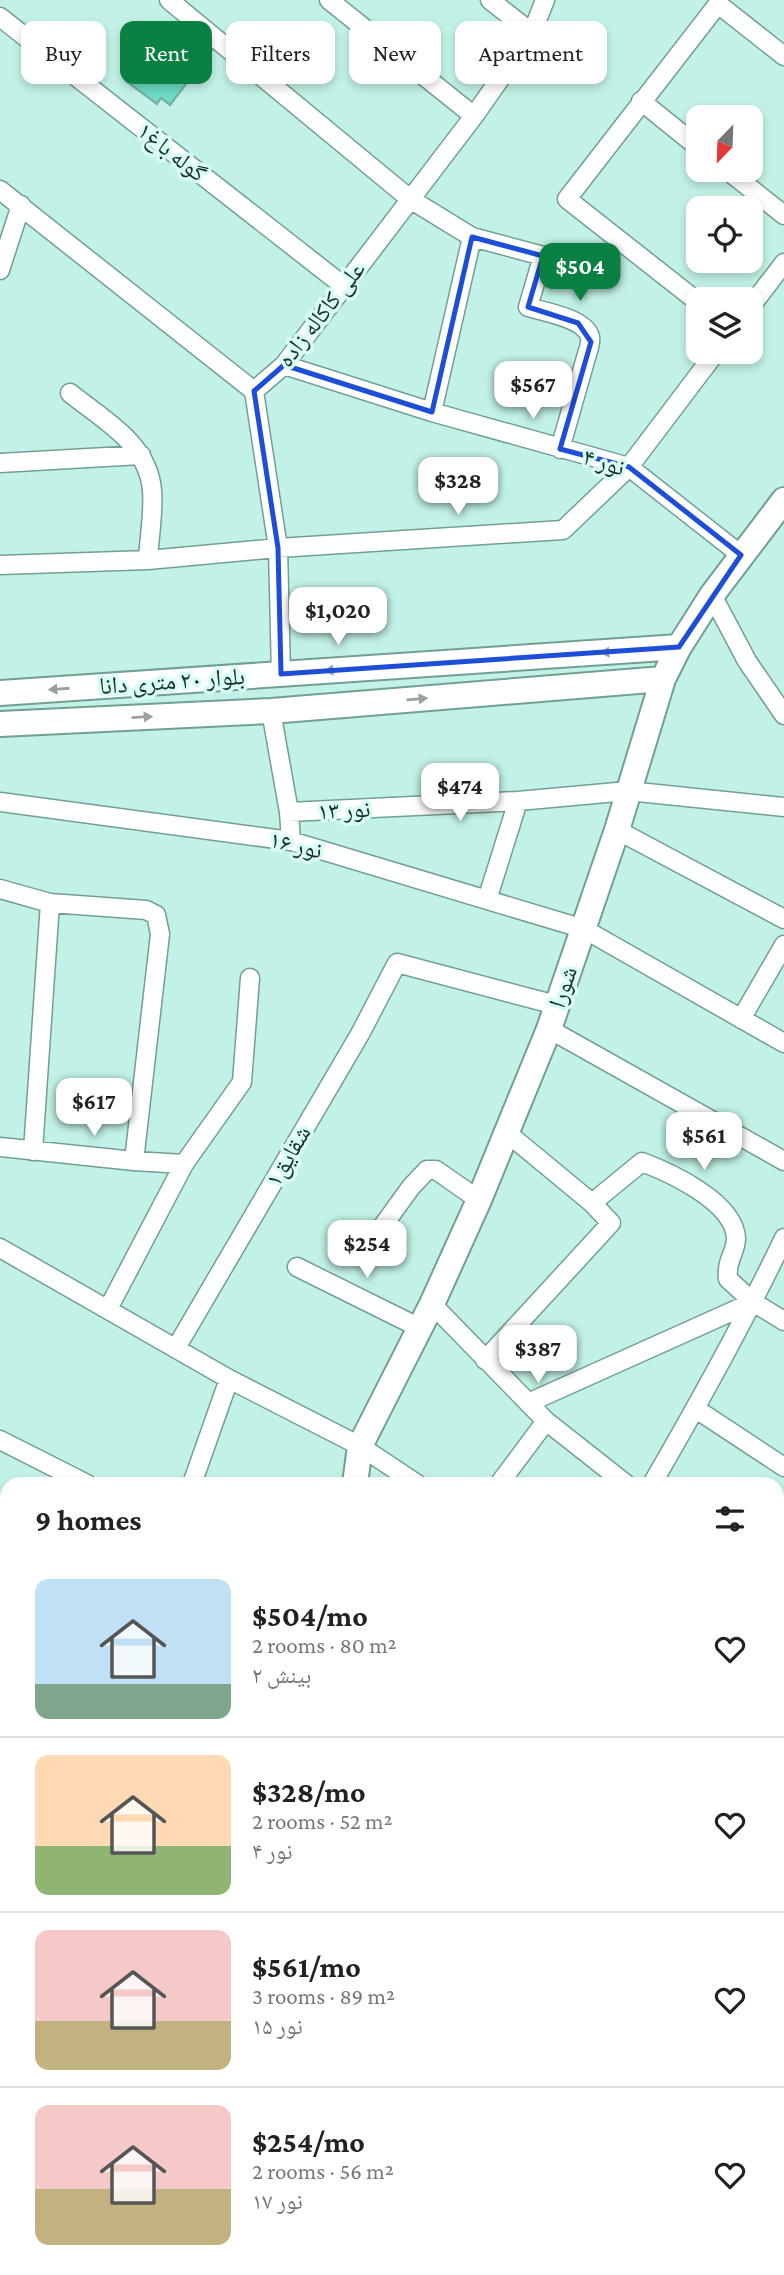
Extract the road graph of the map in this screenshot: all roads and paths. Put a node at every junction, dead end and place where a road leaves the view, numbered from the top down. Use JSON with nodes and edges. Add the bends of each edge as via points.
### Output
{"nodes":[{"id":1,"x":169,"y":0,"type":"edge"},
{"id":2,"x":329,"y":0,"type":"edge"},
{"id":3,"x":490,"y":0,"type":"edge"},
{"id":4,"x":545,"y":0,"type":"edge"},
{"id":5,"x":719,"y":2,"type":"edge"},
{"id":6,"x":0,"y":16,"type":"edge"},
{"id":7,"x":517,"y":21,"type":"edge"},
{"id":8,"x":537,"y":21,"type":"edge"},
{"id":9,"x":784,"y":56,"type":"edge"},
{"id":10,"x":496,"y":84,"type":"edge"},
{"id":11,"x":641,"y":101,"type":"junction"},
{"id":12,"x":474,"y":116,"type":"junction"},
{"id":13,"x":686,"y":137,"type":"edge"},
{"id":14,"x":742,"y":182,"type":"edge"},
{"id":15,"x":0,"y":190,"type":"edge"},
{"id":16,"x":410,"y":199,"type":"junction"},
{"id":17,"x":21,"y":205,"type":"junction"},
{"id":18,"x":784,"y":215,"type":"edge"},
{"id":19,"x":472,"y":237,"type":"junction"},
{"id":20,"x":784,"y":263,"type":"edge"},
{"id":21,"x":0,"y":270,"type":"edge"},
{"id":22,"x":345,"y":287,"type":"junction"},
{"id":23,"x":763,"y":290,"type":"edge"},
{"id":24,"x":686,"y":293,"type":"edge"},
{"id":25,"x":707,"y":364,"type":"edge"},
{"id":26,"x":284,"y":365,"type":"junction"},
{"id":27,"x":254,"y":391,"type":"junction"},
{"id":28,"x":70,"y":393,"type":"dead end"},
{"id":29,"x":432,"y":412,"type":"junction"},
{"id":30,"x":560,"y":449,"type":"junction"},
{"id":31,"x":141,"y":455,"type":"junction"},
{"id":32,"x":0,"y":463,"type":"edge"},
{"id":33,"x":629,"y":467,"type":"junction"},
{"id":34,"x":783,"y":504,"type":"edge"},
{"id":35,"x":278,"y":548,"type":"junction"},
{"id":36,"x":741,"y":555,"type":"junction"},
{"id":37,"x":148,"y":560,"type":"junction"},
{"id":38,"x":0,"y":565,"type":"edge"},
{"id":39,"x":712,"y":595,"type":"junction"},
{"id":40,"x":679,"y":647,"type":"junction"},
{"id":41,"x":281,"y":674,"type":"junction"},
{"id":42,"x":663,"y":679,"type":"junction"},
{"id":43,"x":0,"y":692,"type":"edge"},
{"id":44,"x":271,"y":711,"type":"junction"},
{"id":45,"x":784,"y":715,"type":"edge"},
{"id":46,"x":0,"y":724,"type":"edge"},
{"id":47,"x":628,"y":791,"type":"junction"},
{"id":48,"x":518,"y":801,"type":"junction"},
{"id":49,"x":0,"y":802,"type":"edge"},
{"id":50,"x":784,"y":807,"type":"edge"},
{"id":51,"x":289,"y":812,"type":"junction"},
{"id":52,"x":617,"y":830,"type":"junction"},
{"id":53,"x":291,"y":841,"type":"junction"},
{"id":54,"x":0,"y":889,"type":"edge"},
{"id":55,"x":487,"y":900,"type":"junction"},
{"id":56,"x":50,"y":903,"type":"junction"},
{"id":57,"x":784,"y":919,"type":"edge"},
{"id":58,"x":584,"y":929,"type":"junction"},
{"id":59,"x":784,"y":945,"type":"edge"},
{"id":60,"x":250,"y":978,"type":"dead end"},
{"id":61,"x":556,"y":1005,"type":"junction"},
{"id":62,"x":741,"y":1019,"type":"junction"},
{"id":63,"x":549,"y":1029,"type":"junction"},
{"id":64,"x":784,"y":1043,"type":"edge"},
{"id":65,"x":506,"y":1132,"type":"junction"},
{"id":66,"x":0,"y":1147,"type":"edge"},
{"id":67,"x":33,"y":1151,"type":"junction"},
{"id":68,"x":134,"y":1161,"type":"junction"},
{"id":69,"x":784,"y":1161,"type":"edge"},
{"id":70,"x":184,"y":1164,"type":"junction"},
{"id":71,"x":479,"y":1200,"type":"junction"},
{"id":72,"x":592,"y":1203,"type":"junction"},
{"id":73,"x":784,"y":1238,"type":"edge"},
{"id":74,"x":369,"y":1245,"type":"dead end"},
{"id":75,"x":0,"y":1248,"type":"edge"},
{"id":76,"x":297,"y":1267,"type":"dead end"},
{"id":77,"x":753,"y":1302,"type":"junction"},
{"id":78,"x":432,"y":1304,"type":"junction"},
{"id":79,"x":108,"y":1310,"type":"junction"},
{"id":80,"x":784,"y":1321,"type":"edge"},
{"id":81,"x":420,"y":1328,"type":"junction"},
{"id":82,"x":176,"y":1348,"type":"junction"},
{"id":83,"x":485,"y":1360,"type":"junction"},
{"id":84,"x":229,"y":1379,"type":"junction"},
{"id":85,"x":528,"y":1403,"type":"junction"},
{"id":86,"x":696,"y":1409,"type":"junction"},
{"id":87,"x":546,"y":1421,"type":"junction"},
{"id":88,"x":0,"y":1440,"type":"edge"},
{"id":89,"x":360,"y":1446,"type":"junction"},
{"id":90,"x":784,"y":1466,"type":"edge"},
{"id":91,"x":73,"y":1477,"type":"edge"},
{"id":92,"x":194,"y":1477,"type":"edge"},
{"id":93,"x":356,"y":1477,"type":"edge"},
{"id":94,"x":406,"y":1477,"type":"edge"},
{"id":95,"x":504,"y":1477,"type":"edge"},
{"id":96,"x":617,"y":1477,"type":"edge"},
{"id":97,"x":656,"y":1477,"type":"edge"}],
"edges":[{"from":1,"to":16,"type":"street"},
{"from":2,"to":12,"type":"street"},
{"from":3,"to":7,"type":"street"},
{"from":4,"to":8,"type":"street","name":"علی کاکاله زاده"},
{"from":5,"to":9,"type":"street"},
{"from":5,"to":11,"type":"street"},
{"from":6,"to":22,"type":"street","name":"گوله باغ۱"},
{"from":10,"to":12,"type":"street","name":"علی کاکاله زاده"},
{"from":11,"to":13,"type":"street"},
{"from":11,"to":24,"type":"street","via":[[567,199]]},
{"from":12,"to":16,"type":"street","name":"علی کاکاله زاده"},
{"from":14,"to":18,"type":"street"},
{"from":15,"to":17,"type":"street"},
{"from":16,"to":19,"type":"street"},
{"from":16,"to":22,"type":"street","name":"علی کاکاله زاده"},
{"from":17,"to":21,"type":"street"},
{"from":17,"to":27,"type":"street"},
{"from":19,"to":29,"type":"street"},
{"from":19,"to":30,"type":"street","via":[[543,256],[528,307],[578,323],[589,335],[591,342]]},
{"from":20,"to":23,"type":"street"},
{"from":22,"to":26,"type":"street","name":"علی کاکاله زاده"},
{"from":25,"to":33,"type":"street"},
{"from":26,"to":27,"type":"street","name":"علی کاکاله زاده"},
{"from":26,"to":29,"type":"street","name":"نور ۴"},
{"from":27,"to":35,"type":"street"},
{"from":28,"to":31,"type":"street"},
{"from":29,"to":30,"type":"street","name":"نور ۴"},
{"from":30,"to":33,"type":"street","name":"نور ۴"},
{"from":31,"to":32,"type":"street"},
{"from":31,"to":37,"type":"street","via":[[152,490]]},
{"from":33,"to":35,"type":"street","via":[[563,530]]},
{"from":33,"to":36,"type":"street","name":"نور ۴"},
{"from":34,"to":36,"type":"street","name":"شورا"},
{"from":35,"to":37,"type":"street"},
{"from":35,"to":41,"type":"street"},
{"from":36,"to":39,"type":"street","name":"شورا"},
{"from":37,"to":38,"type":"street"},
{"from":39,"to":40,"type":"street","name":"شورا"},
{"from":39,"to":45,"type":"street","via":[[747,661]]},
{"from":40,"to":41,"type":"street","name":"بلوار ۲۰ متری دانا","one_way":true},
{"from":40,"to":42,"type":"street","name":"شورا"},
{"from":41,"to":43,"type":"street","name":"بلوار ۲۰ متری دانا","one_way":true},
{"from":44,"to":42,"type":"street","name":"بلوار ۲۰ متری دانا","one_way":true},
{"from":42,"to":47,"type":"street","name":"شورا"},
{"from":46,"to":44,"type":"street","name":"بلوار ۲۰ متری دانا","one_way":true},
{"from":44,"to":51,"type":"street","name":"نور ۱۳"},
{"from":47,"to":48,"type":"street","name":"نور ۱۳"},
{"from":47,"to":50,"type":"street","name":"نور ۱۳"},
{"from":47,"to":52,"type":"street","name":"شورا"},
{"from":48,"to":51,"type":"street","name":"نور ۱۳"},
{"from":48,"to":55,"type":"street"},
{"from":49,"to":53,"type":"street","name":"نور ۱۶"},
{"from":51,"to":53,"type":"street"},
{"from":52,"to":57,"type":"street"},
{"from":52,"to":58,"type":"street","name":"شورا"},
{"from":53,"to":55,"type":"street","name":"نور ۱۶"},
{"from":54,"to":56,"type":"street"},
{"from":55,"to":58,"type":"street","name":"نور ۱۶"},
{"from":56,"to":67,"type":"street"},
{"from":56,"to":68,"type":"street","via":[[146,910],[159,922]]},
{"from":58,"to":61,"type":"street","name":"شورا"},
{"from":58,"to":62,"type":"street","name":"نور ۱۶"},
{"from":59,"to":62,"type":"street"},
{"from":60,"to":70,"type":"street","via":[[242,1082]]},
{"from":61,"to":63,"type":"street","name":"شورا"},
{"from":61,"to":82,"type":"street","name":"شقایق۱","via":[[397,963]]},
{"from":62,"to":64,"type":"street","name":"نور ۱۶"},
{"from":63,"to":65,"type":"street","name":"شورا"},
{"from":63,"to":69,"type":"street"},
{"from":65,"to":71,"type":"street","name":"شورا"},
{"from":65,"to":72,"type":"street"},
{"from":66,"to":67,"type":"street"},
{"from":67,"to":68,"type":"street"},
{"from":68,"to":70,"type":"street"},
{"from":70,"to":79,"type":"street"},
{"from":71,"to":74,"type":"street","via":[[436,1170],[426,1170]]},
{"from":71,"to":78,"type":"street","name":"شورا"},
{"from":72,"to":77,"type":"street","via":[[642,1163],[671,1173],[727,1215],[736,1240],[727,1266],[728,1279]]},
{"from":72,"to":83,"type":"street","via":[[611,1223]]},
{"from":73,"to":77,"type":"street"},
{"from":75,"to":79,"type":"street"},
{"from":76,"to":81,"type":"street"},
{"from":77,"to":80,"type":"street"},
{"from":77,"to":85,"type":"street"},
{"from":77,"to":86,"type":"street"},
{"from":78,"to":81,"type":"street","name":"شورا"},
{"from":78,"to":83,"type":"street"},
{"from":79,"to":82,"type":"street"},
{"from":81,"to":89,"type":"street","name":"شورا"},
{"from":82,"to":84,"type":"street"},
{"from":83,"to":85,"type":"street"},
{"from":84,"to":89,"type":"street"},
{"from":84,"to":92,"type":"street"},
{"from":85,"to":87,"type":"street"},
{"from":86,"to":90,"type":"street"},
{"from":86,"to":97,"type":"street"},
{"from":87,"to":95,"type":"street"},
{"from":87,"to":96,"type":"street"},
{"from":88,"to":91,"type":"street"},
{"from":89,"to":93,"type":"street","name":"شورا"},
{"from":89,"to":94,"type":"street"}]}
